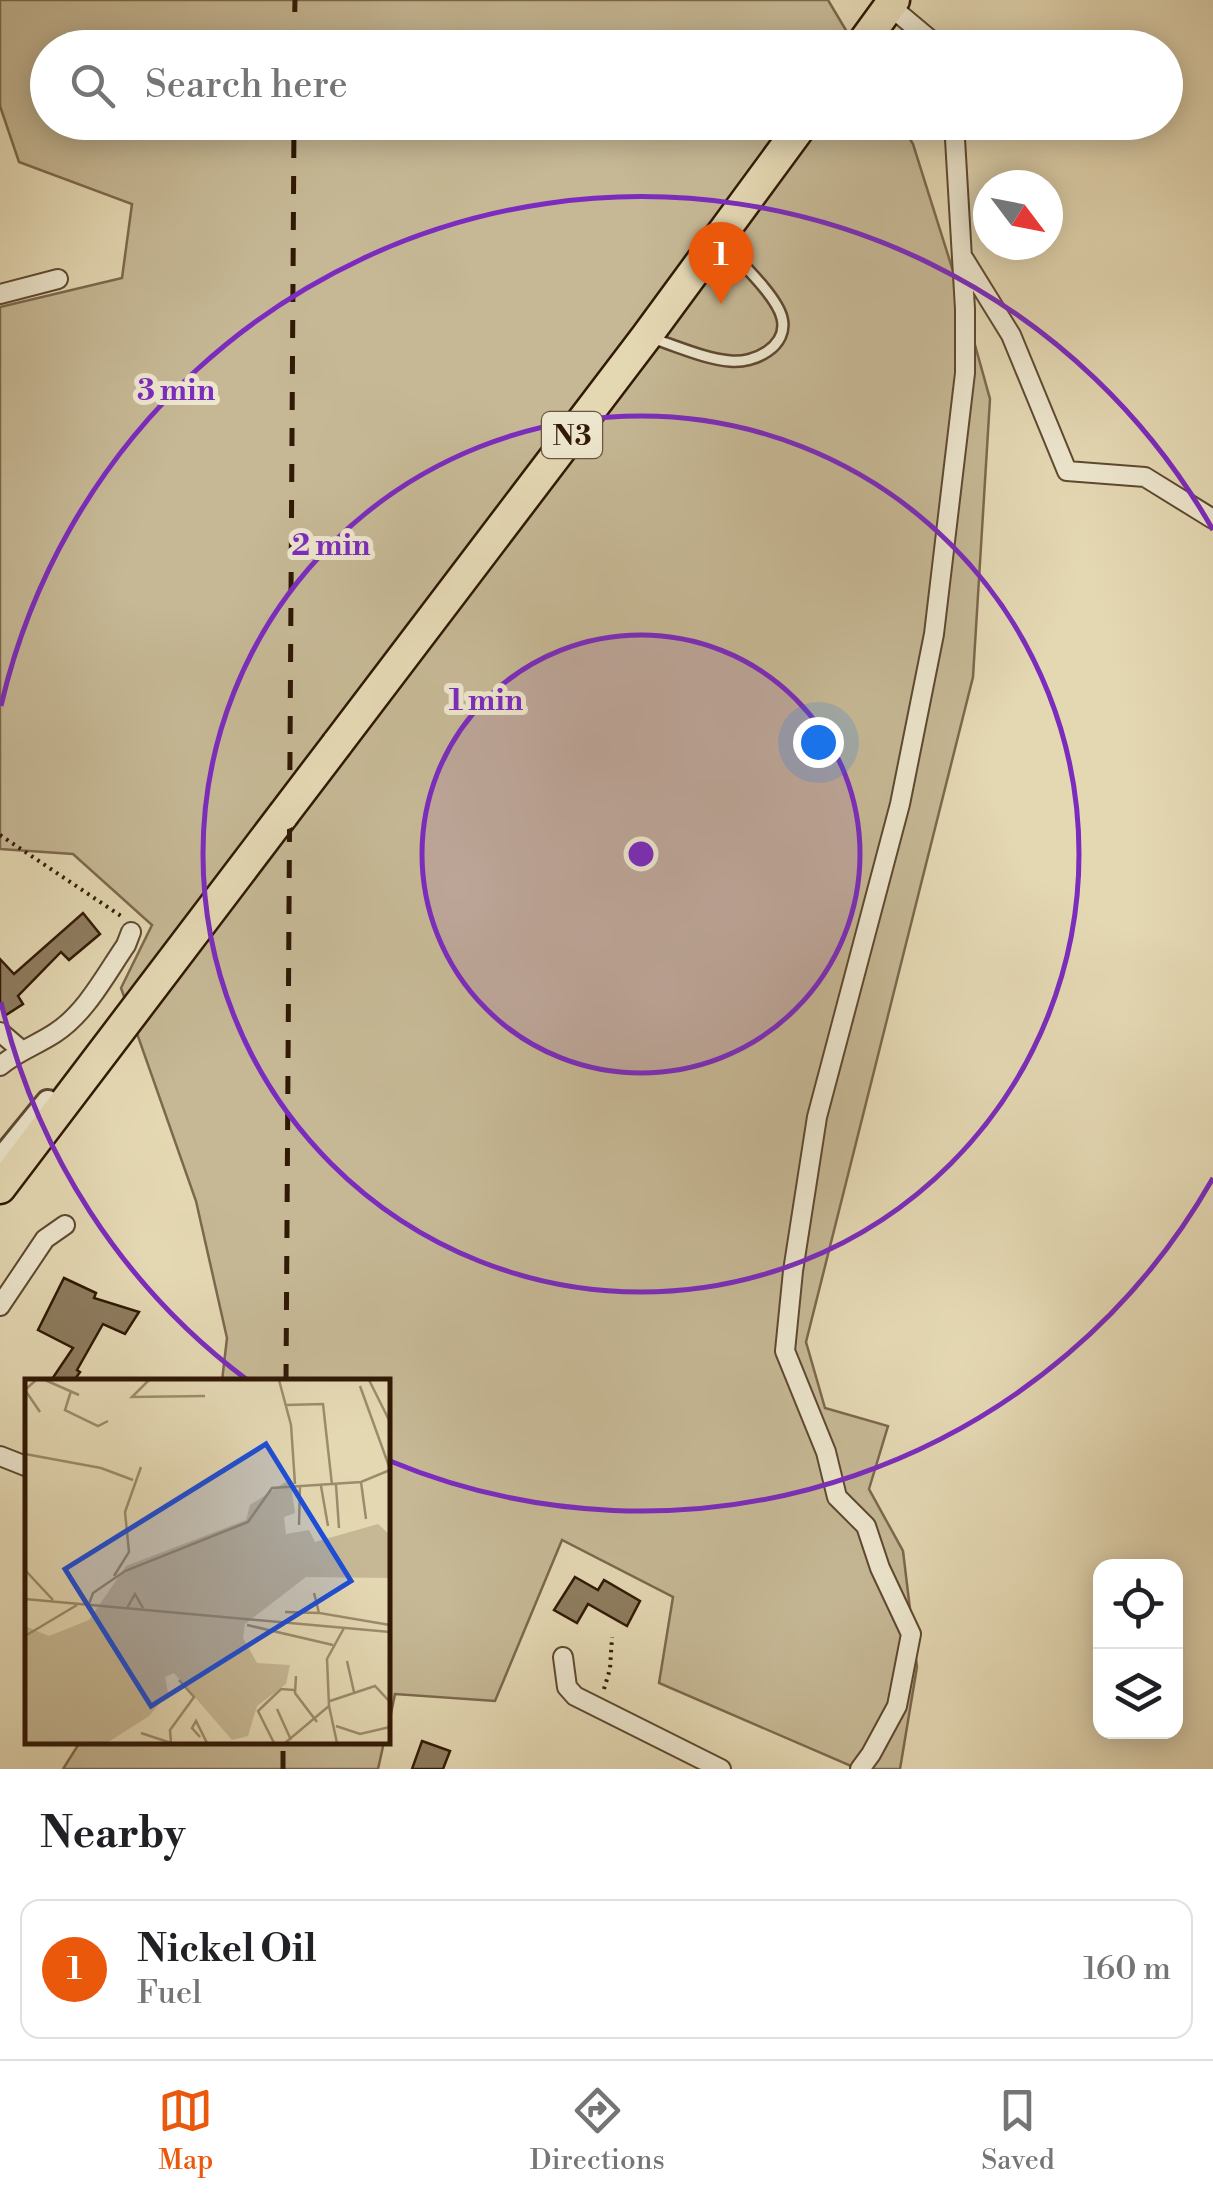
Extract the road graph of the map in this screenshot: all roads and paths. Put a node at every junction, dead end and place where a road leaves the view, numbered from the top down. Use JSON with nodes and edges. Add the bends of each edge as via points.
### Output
{"nodes":[{"id":1,"x":892,"y":3,"type":"edge"},
{"id":2,"x":872,"y":30,"type":"edge"},
{"id":3,"x":921,"y":30,"type":"edge"},
{"id":4,"x":791,"y":140,"type":"edge"},
{"id":5,"x":955,"y":140,"type":"edge"},
{"id":6,"x":719,"y":238,"type":"junction"},
{"id":7,"x":961,"y":253,"type":"junction"},
{"id":8,"x":58,"y":279,"type":"dead end"},
{"id":9,"x":0,"y":294,"type":"edge"},
{"id":10,"x":646,"y":337,"type":"junction"},
{"id":11,"x":1213,"y":519,"type":"edge"},
{"id":12,"x":0,"y":835,"type":"edge"},
{"id":13,"x":131,"y":932,"type":"joint"},
{"id":14,"x":163,"y":972,"type":"junction"},
{"id":15,"x":0,"y":1032,"type":"edge"},
{"id":16,"x":20,"y":1049,"type":"junction"},
{"id":17,"x":0,"y":1066,"type":"edge"},
{"id":18,"x":0,"y":1161,"type":"edge"},
{"id":19,"x":0,"y":1188,"type":"edge"},
{"id":20,"x":65,"y":1225,"type":"dead end"},
{"id":21,"x":0,"y":1306,"type":"edge"},
{"id":22,"x":0,"y":1456,"type":"edge"},
{"id":23,"x":25,"y":1466,"type":"edge"},
{"id":24,"x":612,"y":1637,"type":"dead end"},
{"id":25,"x":563,"y":1658,"type":"dead end"},
{"id":26,"x":599,"y":1708,"type":"junction"},
{"id":27,"x":721,"y":1769,"type":"edge"},
{"id":28,"x":860,"y":1769,"type":"edge"}],
"edges":[{"from":1,"to":2,"type":"highway"},
{"from":1,"to":3,"type":"street"},
{"from":4,"to":6,"type":"highway","number":"N3"},
{"from":5,"to":7,"type":"street"},
{"from":6,"to":10,"type":"highway","number":"N3"},
{"from":6,"to":10,"type":"lane","via":[[776,304],[783,320],[779,340],[765,354],[732,362]]},
{"from":7,"to":11,"type":"street","via":[[1011,335],[1067,471],[1145,478]]},
{"from":7,"to":28,"type":"street","via":[[965,374],[934,634],[900,804],[817,1116],[785,1351],[837,1496],[866,1526],[911,1634],[897,1706]]},
{"from":8,"to":9,"type":"street"},
{"from":10,"to":14,"type":"highway","number":"N3","bridge":true},
{"from":12,"to":13,"type":"path","via":[[128,921]]},
{"from":13,"to":16,"type":"street","via":[[79,1011],[56,1032]]},
{"from":14,"to":18,"type":"street"},
{"from":14,"to":19,"type":"highway","number":"N3"},
{"from":15,"to":16,"type":"street"},
{"from":16,"to":17,"type":"street"},
{"from":20,"to":21,"type":"street","via":[[45,1240]]},
{"from":22,"to":23,"type":"street"},
{"from":24,"to":26,"type":"path"},
{"from":25,"to":26,"type":"street","via":[[567,1686]]},
{"from":26,"to":27,"type":"street"}]}
